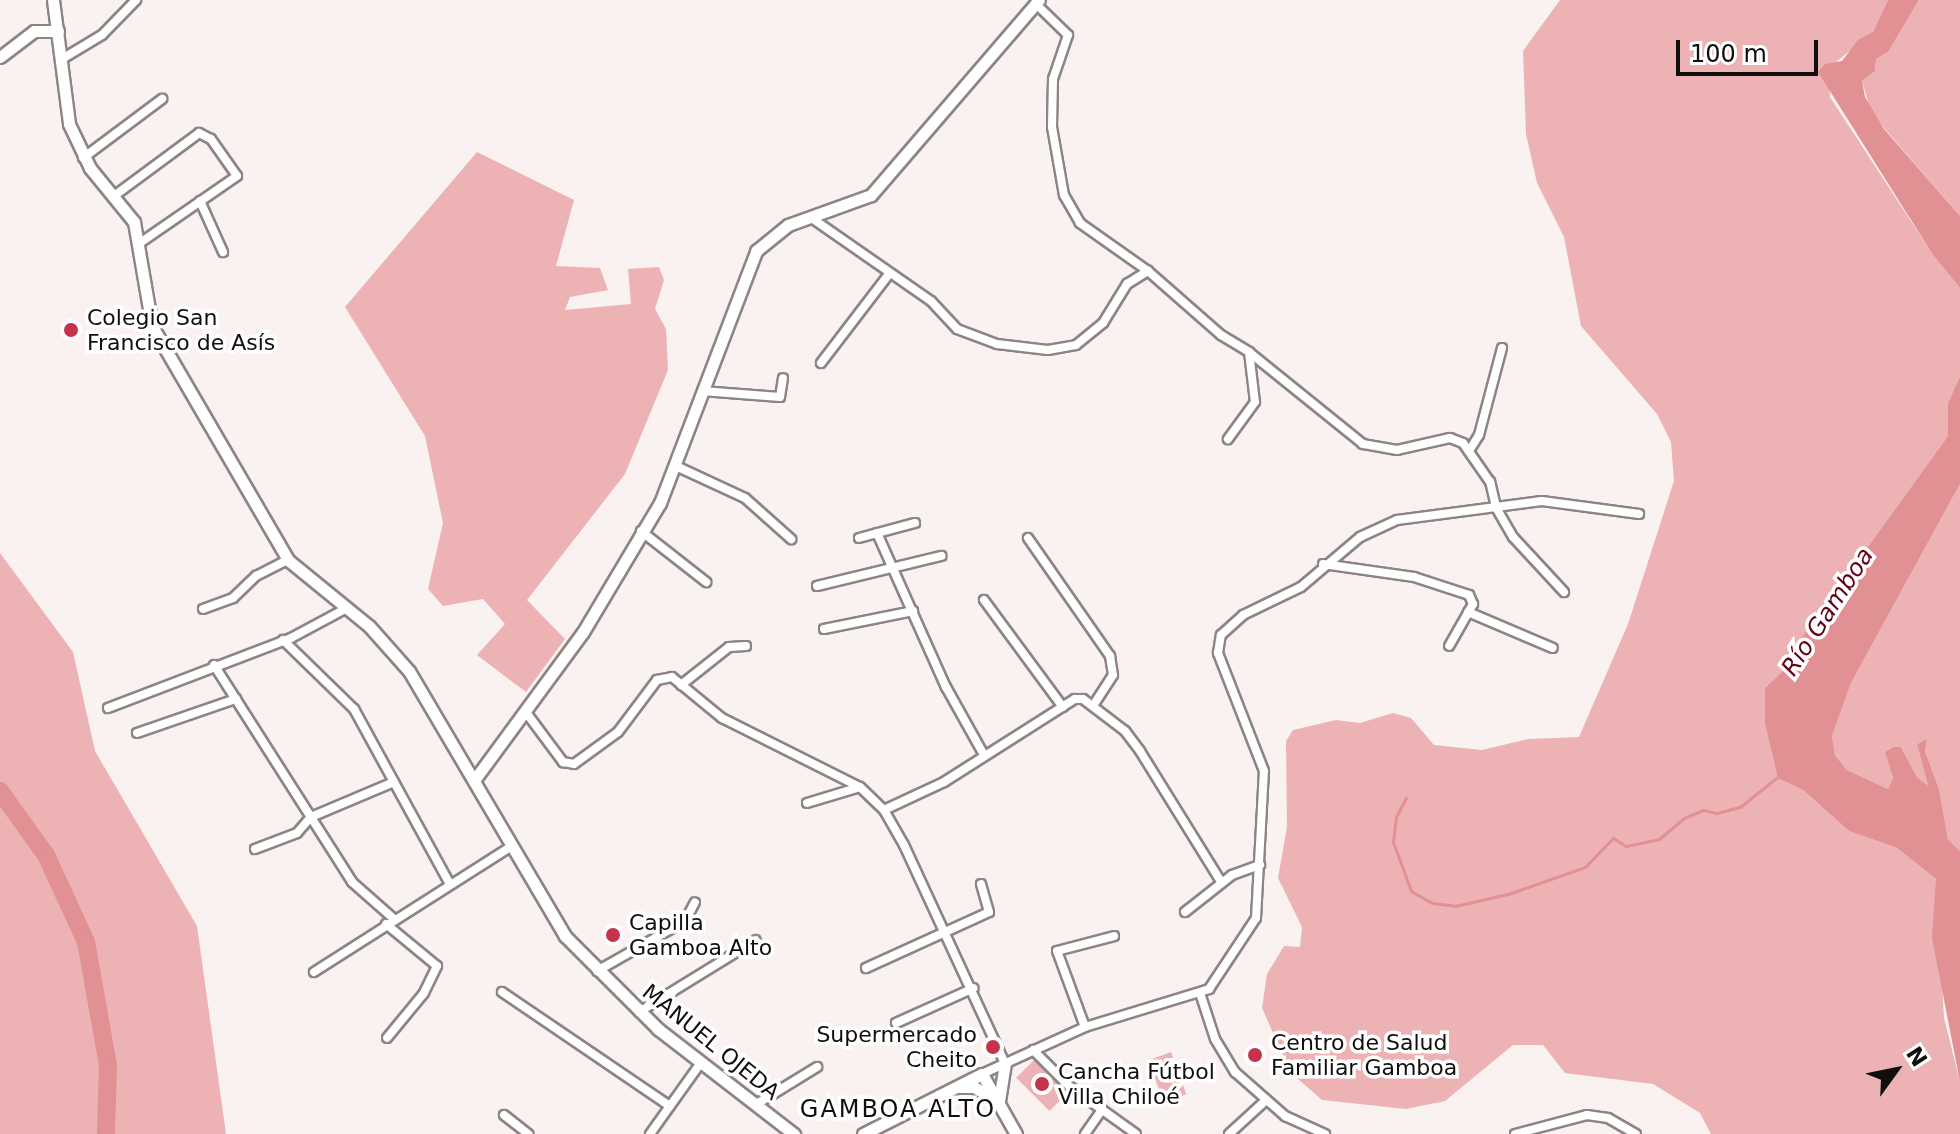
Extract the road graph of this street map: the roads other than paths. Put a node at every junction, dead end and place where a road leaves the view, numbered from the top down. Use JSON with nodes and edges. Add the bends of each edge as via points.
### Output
{"nodes":[{"id":1,"x":53,"y":0,"type":"edge"},
{"id":2,"x":136,"y":0,"type":"edge"},
{"id":3,"x":1037,"y":2,"type":"edge"},
{"id":4,"x":58,"y":31,"type":"junction"},
{"id":5,"x":0,"y":57,"type":"edge"},
{"id":6,"x":62,"y":59,"type":"junction"},
{"id":7,"x":162,"y":99,"type":"dead end"},
{"id":8,"x":83,"y":158,"type":"junction"},
{"id":9,"x":114,"y":196,"type":"junction"},
{"id":10,"x":200,"y":201,"type":"junction"},
{"id":11,"x":813,"y":219,"type":"junction"},
{"id":12,"x":140,"y":243,"type":"junction"},
{"id":13,"x":223,"y":252,"type":"dead end"},
{"id":14,"x":1148,"y":271,"type":"junction"},
{"id":15,"x":889,"y":274,"type":"junction"},
{"id":16,"x":1502,"y":348,"type":"dead end"},
{"id":17,"x":1249,"y":352,"type":"junction"},
{"id":18,"x":821,"y":363,"type":"dead end"},
{"id":19,"x":783,"y":378,"type":"dead end"},
{"id":20,"x":702,"y":391,"type":"junction"},
{"id":21,"x":1228,"y":439,"type":"dead end"},
{"id":22,"x":1469,"y":451,"type":"junction"},
{"id":23,"x":678,"y":467,"type":"junction"},
{"id":24,"x":1496,"y":507,"type":"junction"},
{"id":25,"x":1639,"y":514,"type":"dead end"},
{"id":26,"x":915,"y":523,"type":"dead end"},
{"id":27,"x":641,"y":531,"type":"junction"},
{"id":28,"x":877,"y":533,"type":"junction"},
{"id":29,"x":859,"y":538,"type":"dead end"},
{"id":30,"x":1028,"y":538,"type":"dead end"},
{"id":31,"x":791,"y":539,"type":"dead end"},
{"id":32,"x":941,"y":556,"type":"dead end"},
{"id":33,"x":288,"y":560,"type":"junction"},
{"id":34,"x":1322,"y":564,"type":"junction"},
{"id":35,"x":894,"y":569,"type":"junction"},
{"id":36,"x":706,"y":582,"type":"dead end"},
{"id":37,"x":817,"y":586,"type":"dead end"},
{"id":38,"x":1564,"y":592,"type":"dead end"},
{"id":39,"x":984,"y":600,"type":"dead end"},
{"id":40,"x":347,"y":608,"type":"junction"},
{"id":41,"x":203,"y":609,"type":"dead end"},
{"id":42,"x":913,"y":611,"type":"junction"},
{"id":43,"x":1468,"y":612,"type":"junction"},
{"id":44,"x":824,"y":629,"type":"dead end"},
{"id":45,"x":283,"y":640,"type":"junction"},
{"id":46,"x":746,"y":646,"type":"dead end"},
{"id":47,"x":1449,"y":646,"type":"dead end"},
{"id":48,"x":1553,"y":648,"type":"dead end"},
{"id":49,"x":214,"y":665,"type":"junction"},
{"id":50,"x":681,"y":685,"type":"junction"},
{"id":51,"x":236,"y":699,"type":"junction"},
{"id":52,"x":1094,"y":704,"type":"junction"},
{"id":53,"x":1063,"y":707,"type":"junction"},
{"id":54,"x":108,"y":708,"type":"dead end"},
{"id":55,"x":525,"y":711,"type":"junction"},
{"id":56,"x":137,"y":733,"type":"dead end"},
{"id":57,"x":984,"y":755,"type":"junction"},
{"id":58,"x":475,"y":779,"type":"junction"},
{"id":59,"x":394,"y":782,"type":"junction"},
{"id":60,"x":860,"y":787,"type":"junction"},
{"id":61,"x":807,"y":803,"type":"dead end"},
{"id":62,"x":884,"y":810,"type":"junction"},
{"id":63,"x":311,"y":817,"type":"junction"},
{"id":64,"x":510,"y":847,"type":"junction"},
{"id":65,"x":255,"y":849,"type":"dead end"},
{"id":66,"x":1260,"y":865,"type":"junction"},
{"id":67,"x":1222,"y":883,"type":"junction"},
{"id":68,"x":450,"y":884,"type":"junction"},
{"id":69,"x":981,"y":884,"type":"dead end"},
{"id":70,"x":695,"y":902,"type":"dead end"},
{"id":71,"x":1185,"y":912,"type":"dead end"},
{"id":72,"x":390,"y":922,"type":"junction"},
{"id":73,"x":948,"y":931,"type":"junction"},
{"id":74,"x":1114,"y":936,"type":"dead end"},
{"id":75,"x":756,"y":940,"type":"dead end"},
{"id":76,"x":866,"y":968,"type":"dead end"},
{"id":77,"x":597,"y":971,"type":"junction"},
{"id":78,"x":314,"y":972,"type":"dead end"},
{"id":79,"x":974,"y":988,"type":"junction"},
{"id":80,"x":502,"y":992,"type":"dead end"},
{"id":81,"x":1200,"y":993,"type":"junction"},
{"id":82,"x":639,"y":1012,"type":"junction"},
{"id":83,"x":896,"y":1023,"type":"dead end"},
{"id":84,"x":1085,"y":1027,"type":"junction"},
{"id":85,"x":387,"y":1038,"type":"dead end"},
{"id":86,"x":1033,"y":1050,"type":"junction"},
{"id":87,"x":700,"y":1064,"type":"junction"},
{"id":88,"x":1005,"y":1064,"type":"junction"},
{"id":89,"x":817,"y":1067,"type":"dead end"},
{"id":90,"x":982,"y":1074,"type":"junction"},
{"id":91,"x":954,"y":1087,"type":"junction"},
{"id":92,"x":999,"y":1102,"type":"junction"},
{"id":93,"x":1264,"y":1102,"type":"junction"},
{"id":94,"x":755,"y":1105,"type":"junction"},
{"id":95,"x":670,"y":1106,"type":"junction"},
{"id":96,"x":1102,"y":1110,"type":"junction"},
{"id":97,"x":504,"y":1115,"type":"dead end"},
{"id":98,"x":528,"y":1134,"type":"edge"},
{"id":99,"x":650,"y":1134,"type":"edge"},
{"id":100,"x":794,"y":1134,"type":"edge"},
{"id":101,"x":863,"y":1134,"type":"edge"},
{"id":102,"x":1016,"y":1134,"type":"edge"},
{"id":103,"x":1085,"y":1134,"type":"edge"},
{"id":104,"x":1136,"y":1134,"type":"edge"},
{"id":105,"x":1229,"y":1134,"type":"edge"},
{"id":106,"x":1325,"y":1134,"type":"edge"},
{"id":107,"x":1515,"y":1134,"type":"edge"},
{"id":108,"x":1636,"y":1134,"type":"edge"}],
"edges":[{"from":1,"to":4,"type":"street"},
{"from":2,"to":6,"type":"street","via":[[102,35]]},
{"from":3,"to":11,"type":"street","via":[[871,195]]},
{"from":3,"to":14,"type":"street","via":[[1068,35],[1053,79],[1052,127],[1064,195],[1080,223]]},
{"from":4,"to":5,"type":"street","via":[[34,31]]},
{"from":4,"to":6,"type":"street"},
{"from":6,"to":8,"type":"street","via":[[69,124]]},
{"from":7,"to":8,"type":"street"},
{"from":8,"to":9,"type":"street"},
{"from":9,"to":10,"type":"street","via":[[199,133],[211,139],[237,176]]},
{"from":9,"to":12,"type":"street","via":[[131,215]]},
{"from":10,"to":12,"type":"street"},
{"from":10,"to":13,"type":"street"},
{"from":11,"to":15,"type":"street"},
{"from":11,"to":20,"type":"street","via":[[788,225],[756,251]]},
{"from":12,"to":33,"type":"street","via":[[152,326]]},
{"from":14,"to":15,"type":"street","via":[[1127,284],[1092,334],[1076,345],[1048,350],[997,344],[957,329],[931,301]]},
{"from":14,"to":17,"type":"street","via":[[1221,335]]},
{"from":15,"to":18,"type":"street"},
{"from":16,"to":22,"type":"street","via":[[1479,435]]},
{"from":17,"to":21,"type":"street","via":[[1255,402]]},
{"from":17,"to":22,"type":"street","via":[[1363,444],[1397,450],[1450,438]]},
{"from":19,"to":20,"type":"street","via":[[780,397]]},
{"from":20,"to":23,"type":"street"},
{"from":22,"to":24,"type":"street","via":[[1490,482]]},
{"from":23,"to":27,"type":"street"},
{"from":23,"to":31,"type":"street","via":[[745,498]]},
{"from":24,"to":25,"type":"street","via":[[1542,501]]},
{"from":24,"to":34,"type":"street","via":[[1397,520],[1360,537]]},
{"from":24,"to":38,"type":"street","via":[[1513,537]]},
{"from":26,"to":28,"type":"street"},
{"from":27,"to":36,"type":"street"},
{"from":27,"to":55,"type":"street","via":[[583,632]]},
{"from":28,"to":29,"type":"street"},
{"from":28,"to":35,"type":"street"},
{"from":30,"to":52,"type":"street","via":[[1110,656],[1113,675]]},
{"from":32,"to":35,"type":"street"},
{"from":33,"to":40,"type":"street","name":"MANUEL OJEDA"},
{"from":33,"to":41,"type":"street","via":[[256,576],[233,598]]},
{"from":34,"to":43,"type":"street","via":[[1414,577],[1459,590],[1473,600]]},
{"from":34,"to":66,"type":"street","via":[[1301,587],[1243,615],[1216,645],[1262,757]]},
{"from":35,"to":37,"type":"street"},
{"from":35,"to":42,"type":"street"},
{"from":39,"to":53,"type":"street"},
{"from":40,"to":45,"type":"street"},
{"from":40,"to":58,"type":"street","name":"MANUEL OJEDA","via":[[409,671]]},
{"from":42,"to":44,"type":"street"},
{"from":42,"to":57,"type":"street","via":[[946,687]]},
{"from":43,"to":47,"type":"street"},
{"from":43,"to":48,"type":"street"},
{"from":45,"to":49,"type":"street"},
{"from":45,"to":59,"type":"street","via":[[354,709]]},
{"from":46,"to":50,"type":"street","via":[[729,647]]},
{"from":49,"to":51,"type":"street"},
{"from":49,"to":54,"type":"street"},
{"from":50,"to":55,"type":"street","via":[[672,677],[657,680],[618,732],[568,766]]},
{"from":50,"to":60,"type":"street","via":[[722,718]]},
{"from":51,"to":56,"type":"street"},
{"from":51,"to":63,"type":"street"},
{"from":52,"to":53,"type":"street","via":[[1079,698]]},
{"from":52,"to":67,"type":"street","via":[[1140,751]]},
{"from":53,"to":57,"type":"street"},
{"from":55,"to":58,"type":"street"},
{"from":57,"to":62,"type":"street","via":[[944,782]]},
{"from":58,"to":64,"type":"street","name":"MANUEL OJEDA"},
{"from":59,"to":63,"type":"street"},
{"from":59,"to":68,"type":"street"},
{"from":60,"to":61,"type":"street"},
{"from":60,"to":62,"type":"street"},
{"from":62,"to":73,"type":"street"},
{"from":63,"to":65,"type":"street","via":[[297,833]]},
{"from":63,"to":72,"type":"street","via":[[352,882]]},
{"from":64,"to":68,"type":"street"},
{"from":64,"to":77,"type":"street","name":"MANUEL OJEDA","via":[[550,917]]},
{"from":66,"to":67,"type":"street","via":[[1246,867]]},
{"from":66,"to":81,"type":"street","via":[[1256,918],[1215,985]]},
{"from":67,"to":71,"type":"street"},
{"from":68,"to":72,"type":"street"},
{"from":69,"to":73,"type":"street","via":[[989,912]]},
{"from":70,"to":77,"type":"street","via":[[685,921]]},
{"from":72,"to":78,"type":"street"},
{"from":72,"to":85,"type":"street","via":[[437,966],[424,993]]},
{"from":73,"to":76,"type":"street"},
{"from":73,"to":79,"type":"street"},
{"from":74,"to":84,"type":"street","via":[[1057,951]]},
{"from":75,"to":82,"type":"street"},
{"from":77,"to":82,"type":"street","name":"MANUEL OJEDA"},
{"from":79,"to":83,"type":"street"},
{"from":79,"to":88,"type":"street"},
{"from":80,"to":95,"type":"street"},
{"from":81,"to":84,"type":"street"},
{"from":81,"to":93,"type":"street","via":[[1227,1062]]},
{"from":82,"to":87,"type":"street","name":"MANUEL OJEDA"},
{"from":84,"to":86,"type":"street"},
{"from":86,"to":88,"type":"street"},
{"from":86,"to":96,"type":"street"},
{"from":87,"to":94,"type":"street","name":"MANUEL OJEDA"},
{"from":87,"to":95,"type":"street"},
{"from":88,"to":90,"type":"street"},
{"from":88,"to":92,"type":"street"},
{"from":89,"to":94,"type":"street"},
{"from":90,"to":91,"type":"street"},
{"from":90,"to":92,"type":"street"},
{"from":91,"to":92,"type":"street","via":[[974,1087]]},
{"from":91,"to":101,"type":"street"},
{"from":92,"to":102,"type":"street"},
{"from":93,"to":105,"type":"street"},
{"from":93,"to":106,"type":"street"},
{"from":94,"to":100,"type":"street","name":"MANUEL OJEDA"},
{"from":95,"to":99,"type":"street"},
{"from":96,"to":103,"type":"street"},
{"from":96,"to":104,"type":"street"},
{"from":97,"to":98,"type":"street"},
{"from":107,"to":108,"type":"street","via":[[1587,1115],[1608,1118]]}]}
